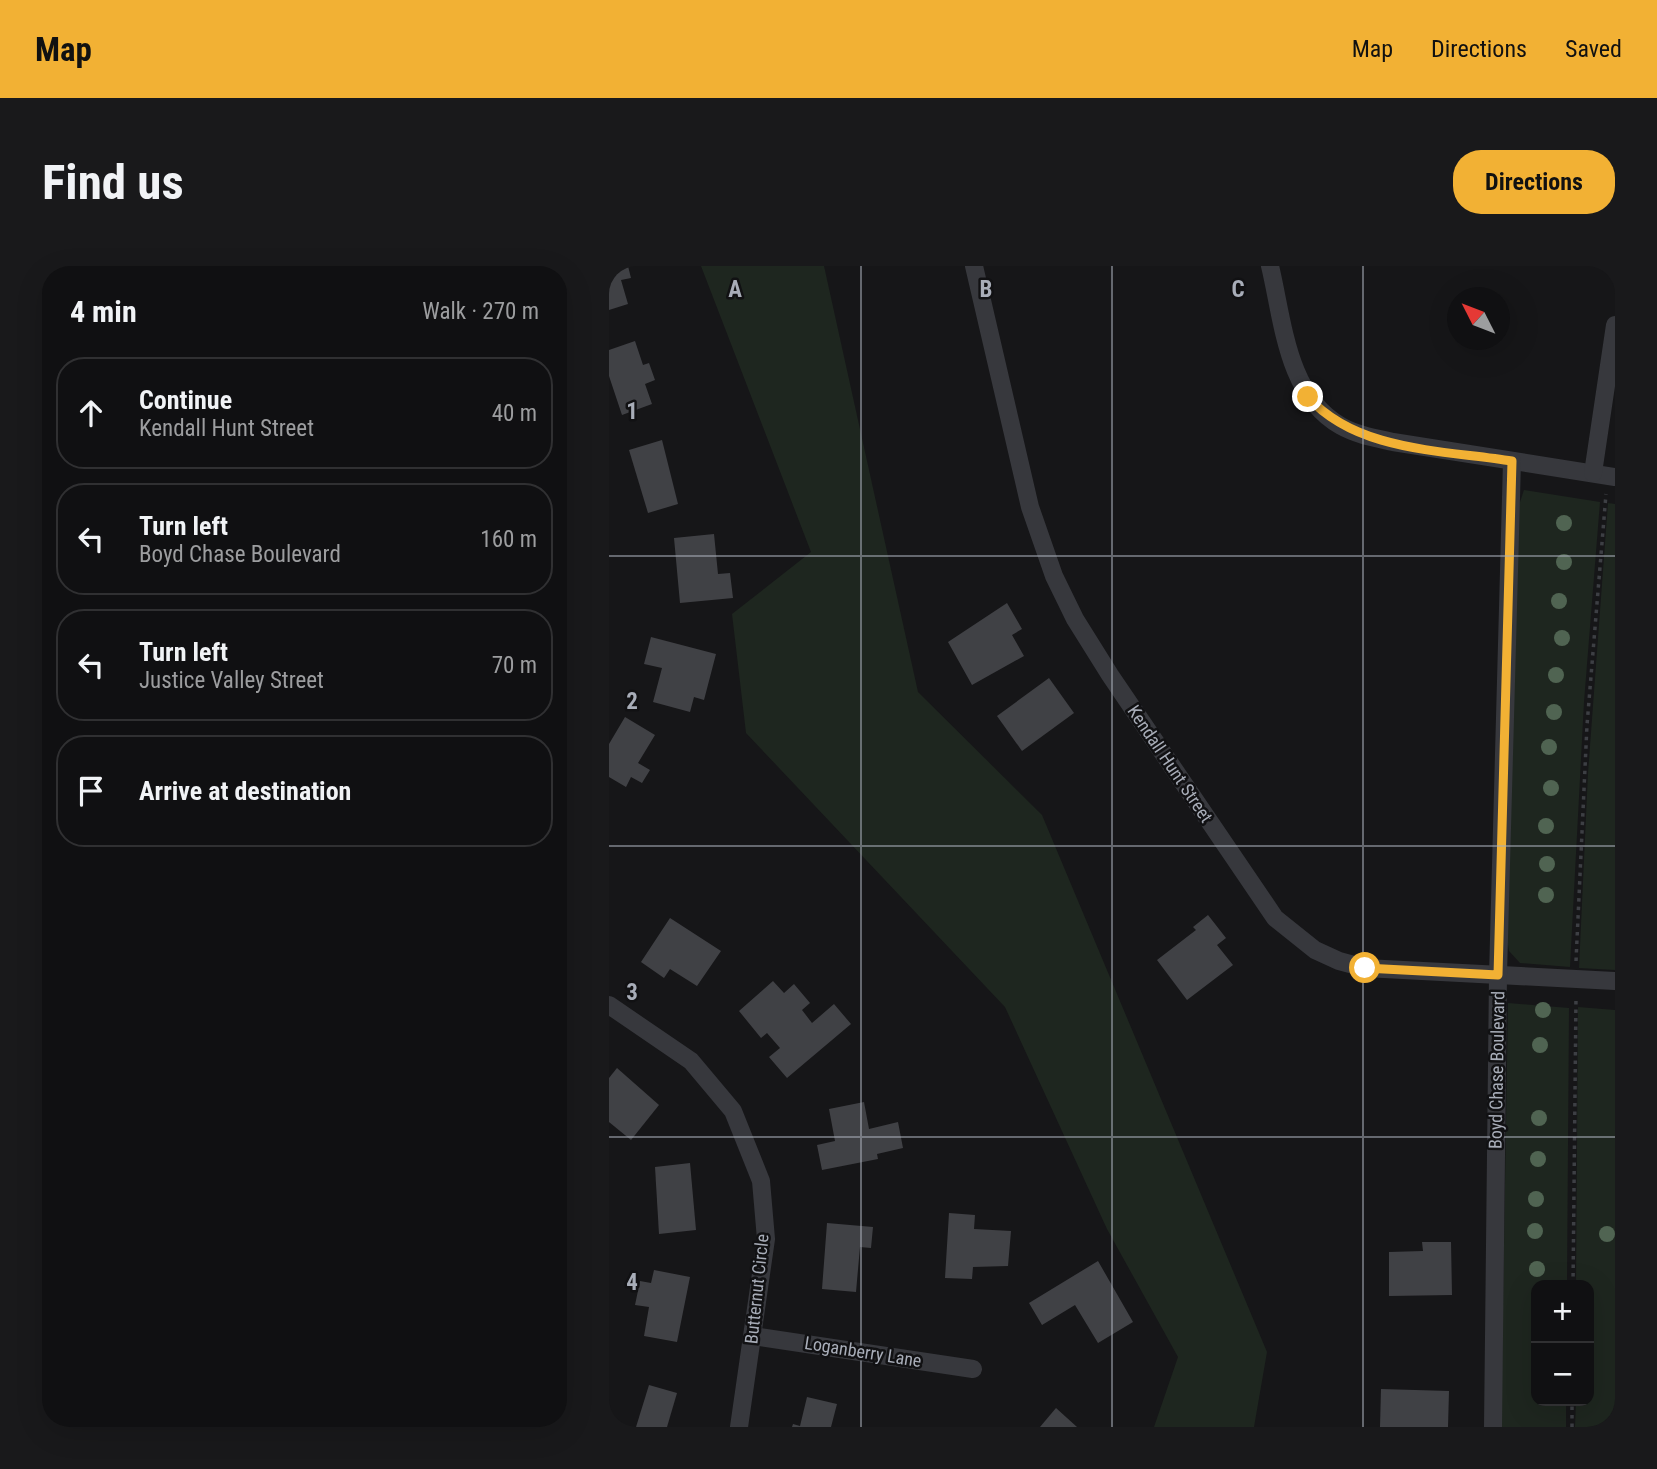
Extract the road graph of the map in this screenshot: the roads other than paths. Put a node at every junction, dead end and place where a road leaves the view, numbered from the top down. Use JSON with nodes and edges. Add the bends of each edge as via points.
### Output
{"nodes":[{"id":1,"x":974,"y":266,"type":"edge"},
{"id":2,"x":1269,"y":266,"type":"edge"},
{"id":3,"x":1615,"y":325,"type":"edge"},
{"id":4,"x":1512,"y":461,"type":"junction"},
{"id":5,"x":1606,"y":475,"type":"edge"},
{"id":6,"x":1498,"y":975,"type":"junction"},
{"id":7,"x":1615,"y":981,"type":"edge"},
{"id":8,"x":609,"y":1006,"type":"edge"},
{"id":9,"x":753,"y":1336,"type":"junction"},
{"id":10,"x":973,"y":1369,"type":"dead end"},
{"id":11,"x":739,"y":1427,"type":"edge"},
{"id":12,"x":1493,"y":1427,"type":"edge"}],
"edges":[{"from":1,"to":6,"type":"street","name":"Kendall Hunt Street","via":[[1030,507],[1054,576],[1110,676],[1267,907],[1293,934],[1339,961],[1411,972]]},
{"from":2,"to":4,"type":"street","via":[[1295,368],[1308,397],[1322,413],[1361,435]]},
{"from":3,"to":5,"type":"street"},
{"from":4,"to":5,"type":"street"},
{"from":4,"to":6,"type":"street","name":"Boyd Chase Boulevard"},
{"from":6,"to":7,"type":"street","name":"Kendall Hunt Street"},
{"from":6,"to":12,"type":"street","name":"Boyd Chase Boulevard"},
{"from":8,"to":9,"type":"street","name":"Butternut Circle","via":[[691,1061],[733,1111],[761,1181],[766,1239]]},
{"from":9,"to":10,"type":"street","name":"Loganberry Lane"},
{"from":9,"to":11,"type":"street","name":"Butternut Circle"}]}
